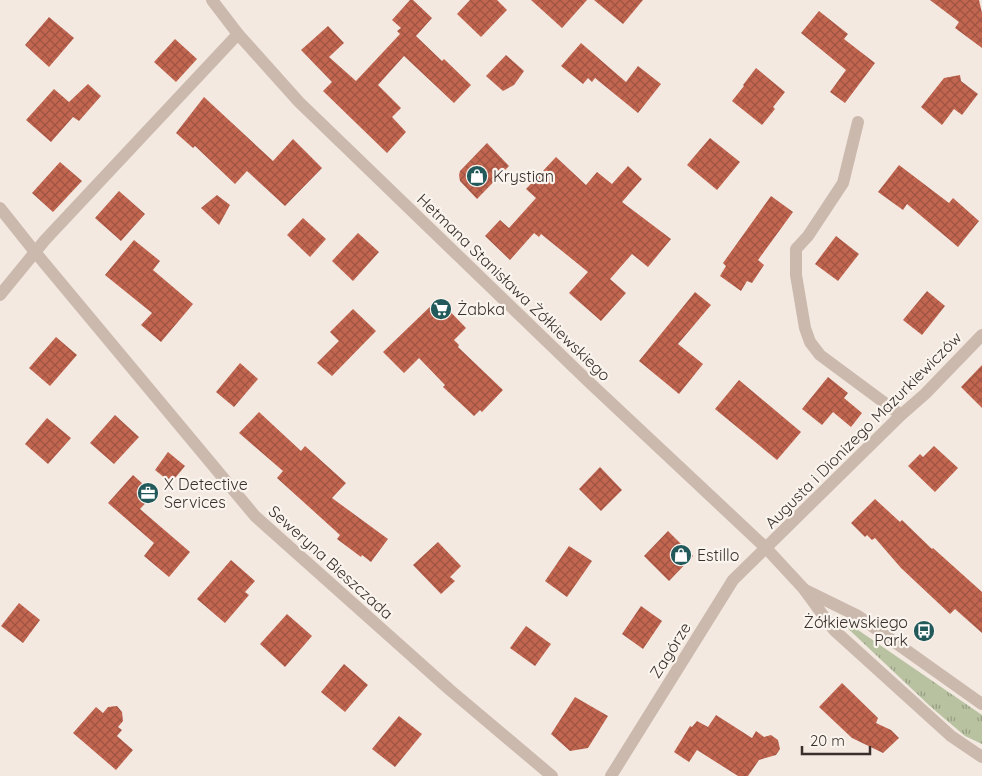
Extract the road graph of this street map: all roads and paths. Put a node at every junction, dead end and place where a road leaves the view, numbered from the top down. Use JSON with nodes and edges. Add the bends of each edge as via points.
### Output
{"nodes":[{"id":1,"x":212,"y":0,"type":"edge"},
{"id":2,"x":238,"y":34,"type":"junction"},
{"id":3,"x":858,"y":122,"type":"dead end"},
{"id":4,"x":0,"y":208,"type":"edge"},
{"id":5,"x":35,"y":252,"type":"junction"},
{"id":6,"x":0,"y":295,"type":"edge"},
{"id":7,"x":982,"y":335,"type":"edge"},
{"id":8,"x":901,"y":415,"type":"junction"},
{"id":9,"x":766,"y":548,"type":"junction"},
{"id":10,"x":803,"y":588,"type":"junction"},
{"id":11,"x":982,"y":704,"type":"edge"},
{"id":12,"x":982,"y":757,"type":"edge"},
{"id":13,"x":552,"y":776,"type":"edge"},
{"id":14,"x":610,"y":776,"type":"edge"}],
"edges":[{"from":1,"to":2,"type":"street","name":"Hetmana Stanisława Żółkiewskiego"},
{"from":2,"to":5,"type":"street"},
{"from":2,"to":9,"type":"street","name":"Hetmana Stanisława Żółkiewskiego","via":[[299,102]]},
{"from":3,"to":8,"type":"street","via":[[843,183],[808,236],[796,248],[796,275],[810,342],[820,355]]},
{"from":4,"to":5,"type":"street","name":"Seweryna Bieszczada"},
{"from":5,"to":6,"type":"street"},
{"from":5,"to":13,"type":"street","name":"Seweryna Bieszczada","via":[[255,516]]},
{"from":7,"to":8,"type":"street","name":"Augusta i Dionizego Mazurkiewiczów"},
{"from":8,"to":9,"type":"street","name":"Augusta i Dionizego Mazurkiewiczów"},
{"from":9,"to":10,"type":"street","name":"Hetmana Stanisława Żółkiewskiego"},
{"from":9,"to":14,"type":"street","name":"Zagórze","via":[[733,580]]},
{"from":10,"to":11,"type":"street","name":"Hetmana Stanisława Żółkiewskiego","via":[[858,616]]},
{"from":10,"to":12,"type":"street","name":"Hetmana Stanisława Żółkiewskiego","via":[[834,630],[952,736]]}]}
